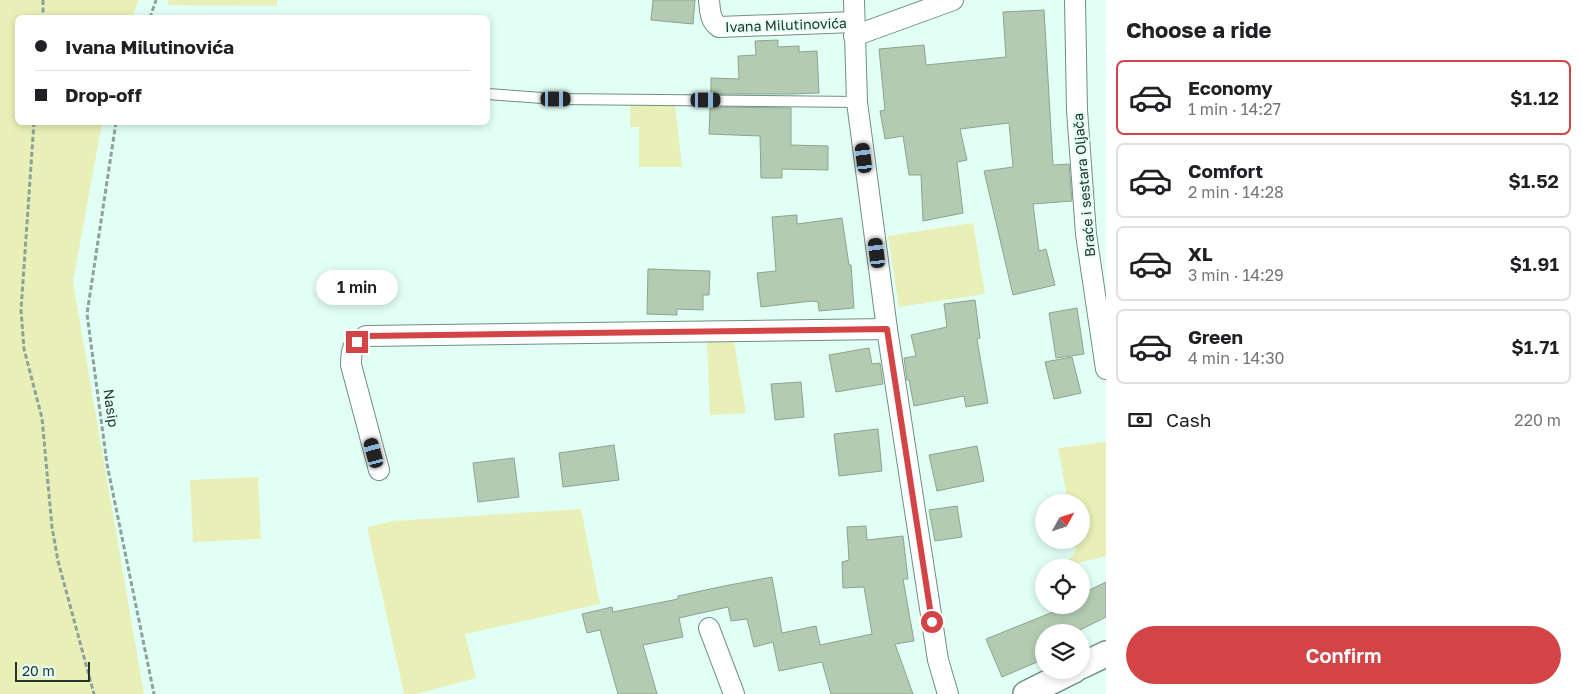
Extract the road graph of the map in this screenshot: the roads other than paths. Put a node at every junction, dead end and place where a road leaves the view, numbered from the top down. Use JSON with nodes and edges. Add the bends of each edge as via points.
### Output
{"nodes":[{"id":1,"x":709,"y":0,"type":"edge"},
{"id":2,"x":854,"y":0,"type":"edge"},
{"id":3,"x":952,"y":0,"type":"edge"},
{"id":4,"x":1075,"y":0,"type":"edge"},
{"id":5,"x":854,"y":29,"type":"junction"},
{"id":6,"x":490,"y":94,"type":"edge"},
{"id":7,"x":857,"y":102,"type":"junction"},
{"id":8,"x":887,"y":329,"type":"junction"},
{"id":9,"x":1106,"y":369,"type":"edge"},
{"id":10,"x":379,"y":470,"type":"dead end"},
{"id":11,"x":710,"y":628,"type":"dead end"},
{"id":12,"x":1106,"y":654,"type":"edge"},
{"id":13,"x":1090,"y":662,"type":"edge"},
{"id":14,"x":1056,"y":679,"type":"edge"},
{"id":15,"x":734,"y":694,"type":"edge"},
{"id":16,"x":948,"y":694,"type":"edge"},
{"id":17,"x":1026,"y":694,"type":"edge"}],
"edges":[{"from":1,"to":5,"type":"street","name":"Ivana Milutinovića","via":[[713,23],[719,27]]},
{"from":2,"to":5,"type":"street","name":"Ivana Milutinovića"},
{"from":3,"to":5,"type":"street"},
{"from":4,"to":9,"type":"street","name":"Braće i sestara Oljača","via":[[1077,110],[1086,234]]},
{"from":5,"to":7,"type":"street","name":"Ivana Milutinovića"},
{"from":6,"to":7,"type":"lane","via":[[556,99]]},
{"from":7,"to":8,"type":"street","name":"Ivana Milutinovića"},
{"from":8,"to":10,"type":"street","via":[[366,336],[351,350],[351,365]]},
{"from":8,"to":16,"type":"street","name":"Ivana Milutinovića","via":[[938,660]]},
{"from":11,"to":15,"type":"street"},
{"from":12,"to":13,"type":"street"},
{"from":14,"to":17,"type":"street"}]}
